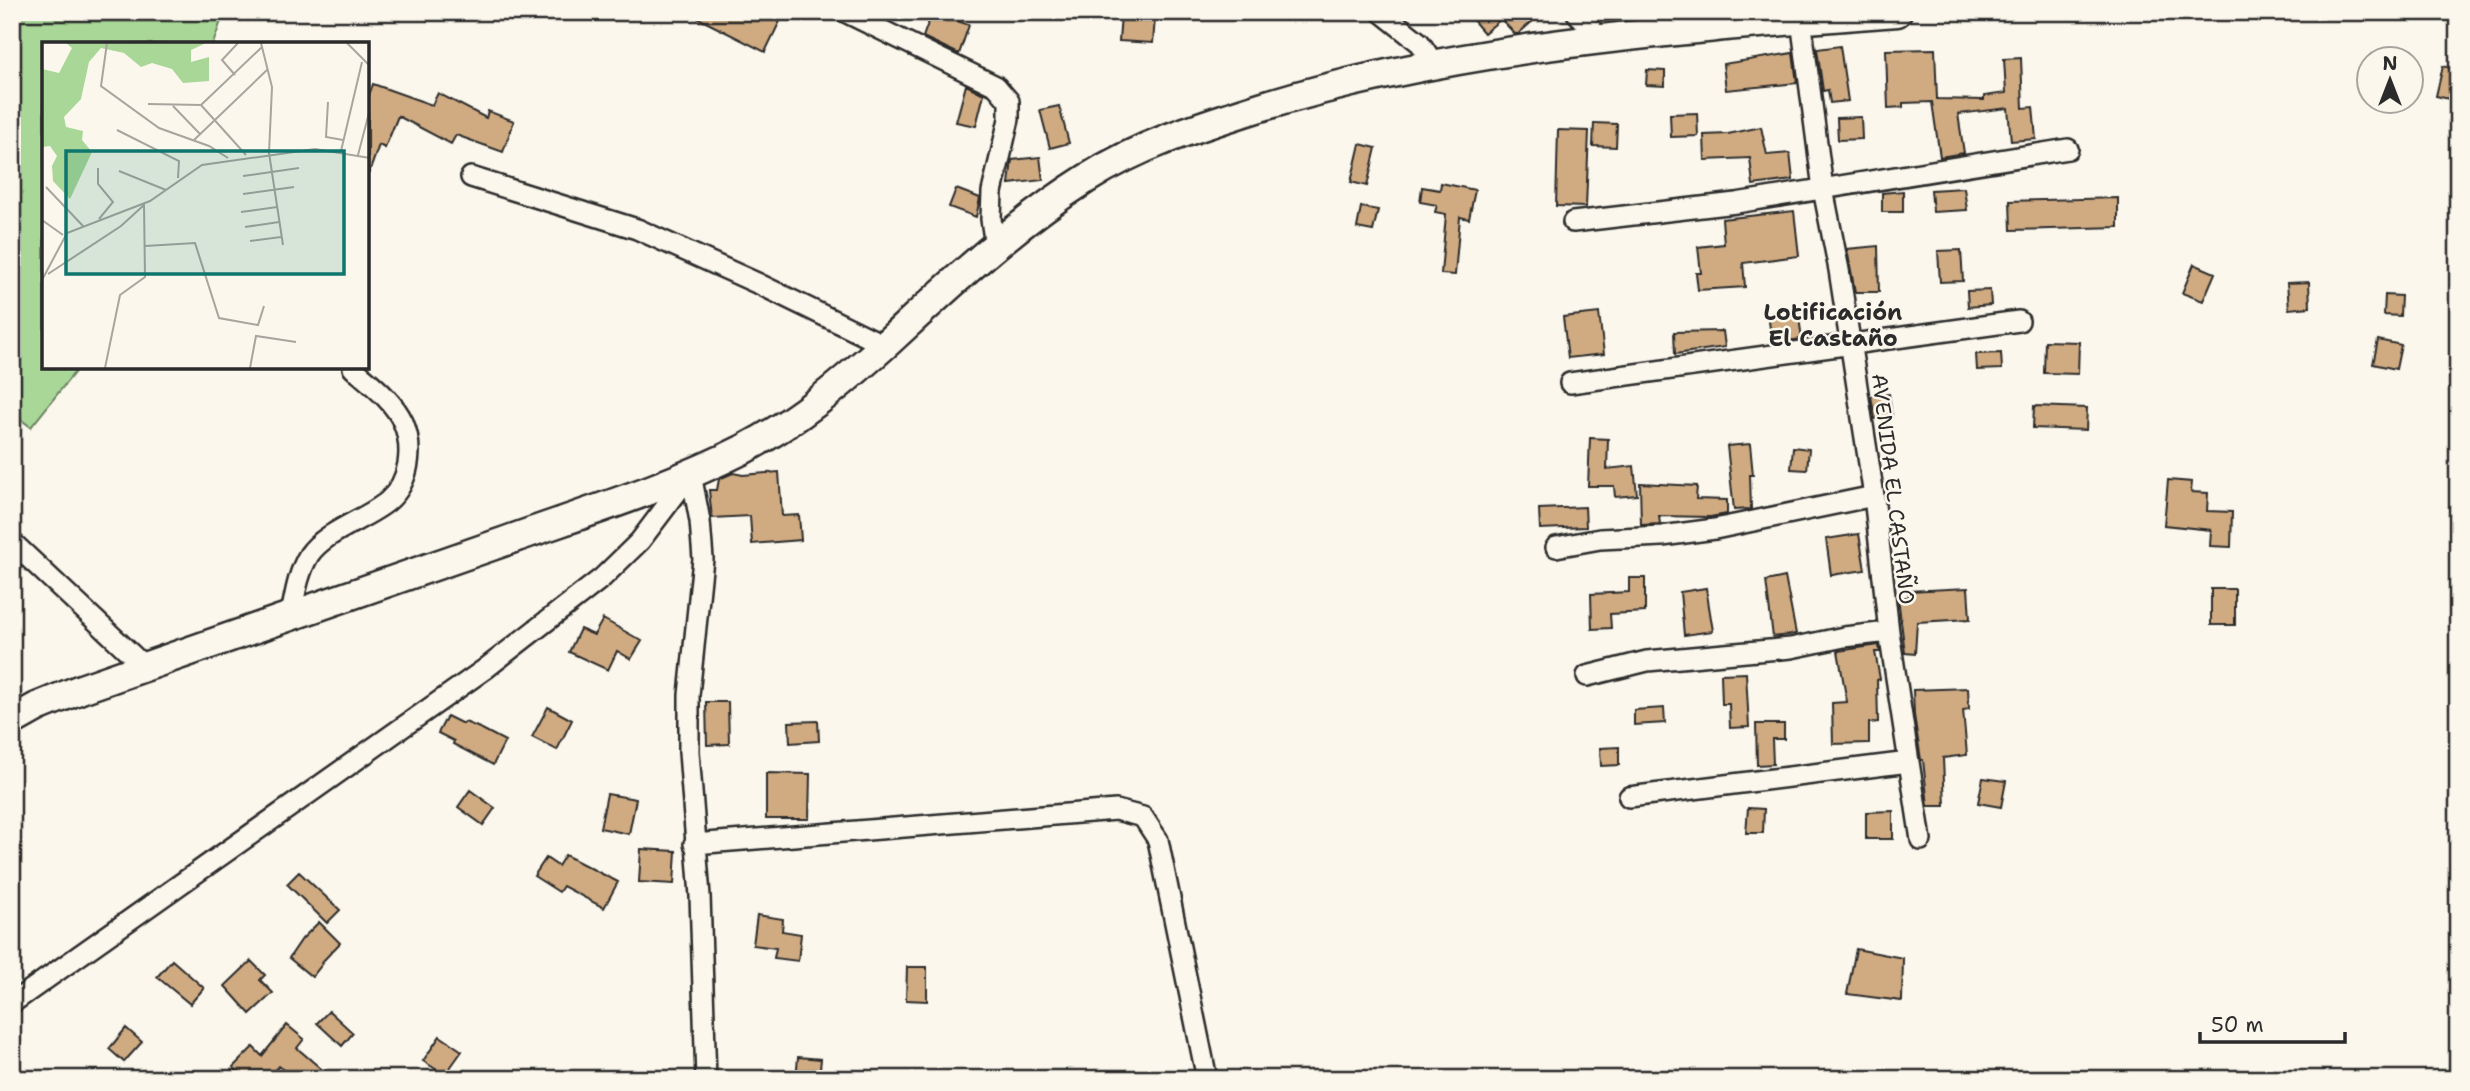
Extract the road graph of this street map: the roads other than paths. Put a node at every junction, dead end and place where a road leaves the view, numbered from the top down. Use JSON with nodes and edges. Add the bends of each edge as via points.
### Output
{"nodes":[{"id":1,"x":845,"y":12,"type":"edge"},
{"id":2,"x":1381,"y":12,"type":"edge"},
{"id":3,"x":1576,"y":12,"type":"edge"},
{"id":4,"x":1897,"y":12,"type":"edge"},
{"id":5,"x":1801,"y":16,"type":"edge"},
{"id":6,"x":1602,"y":41,"type":"junction"},
{"id":7,"x":1434,"y":64,"type":"junction"},
{"id":8,"x":2068,"y":149,"type":"dead end"},
{"id":9,"x":471,"y":177,"type":"dead end"},
{"id":10,"x":1822,"y":189,"type":"junction"},
{"id":11,"x":1573,"y":222,"type":"dead end"},
{"id":12,"x":995,"y":246,"type":"junction"},
{"id":13,"x":2019,"y":321,"type":"dead end"},
{"id":14,"x":1851,"y":344,"type":"junction"},
{"id":15,"x":884,"y":345,"type":"junction"},
{"id":16,"x":353,"y":369,"type":"edge"},
{"id":17,"x":1570,"y":383,"type":"dead end"},
{"id":18,"x":691,"y":474,"type":"junction"},
{"id":19,"x":1874,"y":496,"type":"junction"},
{"id":20,"x":12,"y":542,"type":"edge"},
{"id":21,"x":1556,"y":547,"type":"dead end"},
{"id":22,"x":291,"y":615,"type":"junction"},
{"id":23,"x":1889,"y":632,"type":"junction"},
{"id":24,"x":145,"y":667,"type":"junction"},
{"id":25,"x":1587,"y":676,"type":"dead end"},
{"id":26,"x":12,"y":721,"type":"edge"},
{"id":27,"x":1909,"y":762,"type":"junction"},
{"id":28,"x":1629,"y":797,"type":"dead end"},
{"id":29,"x":1921,"y":840,"type":"dead end"},
{"id":30,"x":694,"y":844,"type":"junction"},
{"id":31,"x":12,"y":1003,"type":"edge"},
{"id":32,"x":706,"y":1079,"type":"edge"},
{"id":33,"x":1207,"y":1079,"type":"edge"}],
"edges":[{"from":1,"to":12,"type":"street","via":[[996,86],[1009,101],[992,192]]},
{"from":2,"to":7,"type":"street","via":[[1420,43]]},
{"from":3,"to":6,"type":"street"},
{"from":4,"to":5,"type":"street"},
{"from":5,"to":6,"type":"street"},
{"from":5,"to":10,"type":"street","name":"AVENIDA EL CASTAÑO"},
{"from":6,"to":7,"type":"street"},
{"from":7,"to":12,"type":"street","via":[[1293,97],[1141,149],[1090,176]]},
{"from":8,"to":10,"type":"street"},
{"from":9,"to":15,"type":"street","via":[[637,229]]},
{"from":10,"to":11,"type":"street"},
{"from":10,"to":14,"type":"street","name":"AVENIDA EL CASTAÑO"},
{"from":12,"to":15,"type":"street"},
{"from":13,"to":14,"type":"street"},
{"from":14,"to":17,"type":"street"},
{"from":14,"to":19,"type":"street","name":"AVENIDA EL CASTAÑO"},
{"from":15,"to":18,"type":"street","via":[[796,419]]},
{"from":16,"to":22,"type":"street","via":[[382,395],[402,422],[410,453],[406,477],[389,500],[310,553],[298,578]]},
{"from":18,"to":22,"type":"street"},
{"from":18,"to":30,"type":"street","via":[[703,559],[689,695]]},
{"from":18,"to":31,"type":"street","via":[[640,541],[602,578],[485,669]]},
{"from":19,"to":21,"type":"street","via":[[1715,529]]},
{"from":19,"to":23,"type":"street","name":"AVENIDA EL CASTAÑO"},
{"from":20,"to":24,"type":"street"},
{"from":22,"to":24,"type":"street"},
{"from":23,"to":25,"type":"street","via":[[1791,648],[1647,661]]},
{"from":23,"to":27,"type":"street","name":"AVENIDA EL CASTAÑO"},
{"from":24,"to":26,"type":"street"},
{"from":27,"to":28,"type":"street"},
{"from":27,"to":29,"type":"street","name":"AVENIDA EL CASTAÑO"},
{"from":30,"to":32,"type":"street"},
{"from":30,"to":33,"type":"street","via":[[1116,810],[1143,817],[1158,840]]}]}
